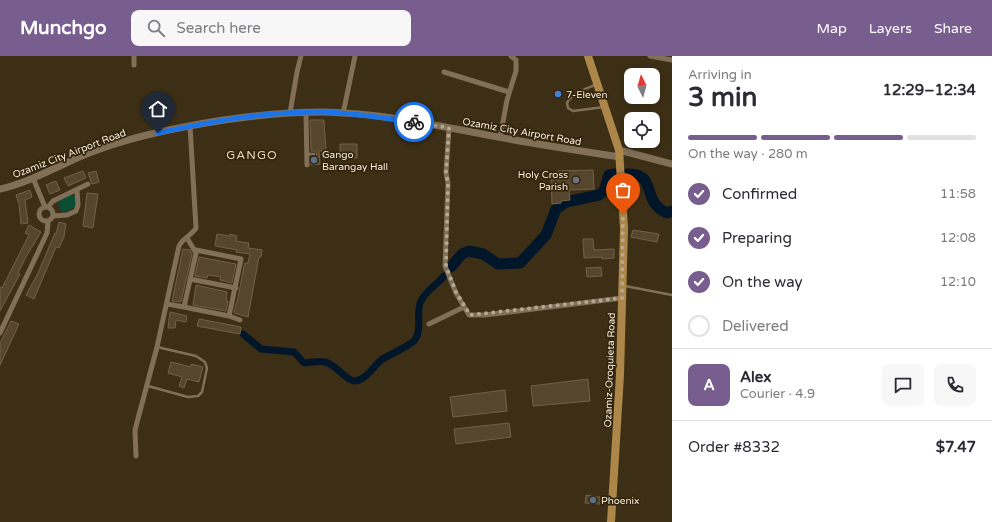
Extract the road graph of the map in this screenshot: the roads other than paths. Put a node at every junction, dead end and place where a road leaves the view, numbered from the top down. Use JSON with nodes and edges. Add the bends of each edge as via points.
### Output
{"nodes":[{"id":1,"x":134,"y":56,"type":"edge"},
{"id":2,"x":301,"y":56,"type":"edge"},
{"id":3,"x":355,"y":56,"type":"edge"},
{"id":4,"x":511,"y":56,"type":"edge"},
{"id":5,"x":588,"y":56,"type":"edge"},
{"id":6,"x":650,"y":56,"type":"edge"},
{"id":7,"x":672,"y":60,"type":"edge"},
{"id":8,"x":134,"y":65,"type":"dead end"},
{"id":9,"x":444,"y":72,"type":"dead end"},
{"id":10,"x":598,"y":85,"type":"junction"},
{"id":11,"x":509,"y":92,"type":"junction"},
{"id":12,"x":605,"y":107,"type":"junction"},
{"id":13,"x":290,"y":113,"type":"junction"},
{"id":14,"x":306,"y":113,"type":"junction"},
{"id":15,"x":343,"y":114,"type":"junction"},
{"id":16,"x":190,"y":126,"type":"junction"},
{"id":17,"x":449,"y":128,"type":"junction"},
{"id":18,"x":500,"y":138,"type":"junction"},
{"id":19,"x":306,"y":154,"type":"junction"},
{"id":20,"x":314,"y":154,"type":"dead end"},
{"id":21,"x":620,"y":154,"type":"junction"},
{"id":22,"x":672,"y":164,"type":"edge"},
{"id":23,"x":306,"y":165,"type":"dead end"},
{"id":24,"x":33,"y":178,"type":"junction"},
{"id":25,"x":88,"y":184,"type":"dead end"},
{"id":26,"x":0,"y":189,"type":"edge"},
{"id":27,"x":77,"y":190,"type":"junction"},
{"id":28,"x":46,"y":207,"type":"junction"},
{"id":29,"x":53,"y":216,"type":"junction"},
{"id":30,"x":48,"y":222,"type":"junction"},
{"id":31,"x":186,"y":238,"type":"junction"},
{"id":32,"x":196,"y":250,"type":"junction"},
{"id":33,"x":190,"y":279,"type":"junction"},
{"id":34,"x":622,"y":285,"type":"junction"},
{"id":35,"x":236,"y":288,"type":"junction"},
{"id":36,"x":672,"y":295,"type":"edge"},
{"id":37,"x":622,"y":298,"type":"junction"},
{"id":38,"x":167,"y":304,"type":"junction"},
{"id":39,"x":184,"y":307,"type":"junction"},
{"id":40,"x":464,"y":307,"type":"junction"},
{"id":41,"x":229,"y":316,"type":"junction"},
{"id":42,"x":240,"y":320,"type":"dead end"},
{"id":43,"x":429,"y":324,"type":"dead end"},
{"id":44,"x":0,"y":333,"type":"edge"},
{"id":45,"x":157,"y":347,"type":"junction"},
{"id":46,"x":147,"y":386,"type":"junction"},
{"id":47,"x":136,"y":456,"type":"dead end"},
{"id":48,"x":611,"y":522,"type":"edge"}],
"edges":[{"from":1,"to":8,"type":"street"},
{"from":2,"to":13,"type":"street"},
{"from":3,"to":15,"type":"street"},
{"from":4,"to":11,"type":"street","via":[[517,65]]},
{"from":5,"to":10,"type":"main road","name":"Ozamiz-Oroquieta Road"},
{"from":6,"to":7,"type":"street"},
{"from":9,"to":11,"type":"street"},
{"from":10,"to":12,"type":"main road","name":"Ozamiz-Oroquieta Road"},
{"from":10,"to":12,"type":"lane","via":[[580,91],[566,103],[568,108],[573,110]]},
{"from":11,"to":18,"type":"street"},
{"from":12,"to":21,"type":"main road","name":"Ozamiz-Oroquieta Road"},
{"from":13,"to":14,"type":"main road","name":"Ozamiz City Airport Road"},
{"from":13,"to":16,"type":"main road","name":"Ozamiz City Airport Road","via":[[251,116]]},
{"from":14,"to":15,"type":"main road","name":"Ozamiz City Airport Road"},
{"from":14,"to":19,"type":"street"},
{"from":15,"to":17,"type":"main road","name":"Ozamiz City Airport Road"},
{"from":16,"to":24,"type":"main road","name":"Ozamiz City Airport Road","via":[[110,146]]},
{"from":16,"to":31,"type":"street","via":[[196,228]]},
{"from":17,"to":18,"type":"main road","name":"Ozamiz City Airport Road"},
{"from":17,"to":40,"type":"street","via":[[446,173],[446,266]]},
{"from":18,"to":21,"type":"main road","name":"Ozamiz City Airport Road"},
{"from":19,"to":20,"type":"lane"},
{"from":19,"to":23,"type":"street"},
{"from":21,"to":22,"type":"main road","name":"Ozamiz City Airport Road"},
{"from":21,"to":34,"type":"main road","name":"Ozamiz-Oroquieta Road","via":[[624,228]]},
{"from":24,"to":26,"type":"main road","name":"Ozamiz City Airport Road"},
{"from":24,"to":28,"type":"street"},
{"from":25,"to":27,"type":"street"},
{"from":27,"to":28,"type":"street"},
{"from":27,"to":29,"type":"street","via":[[76,211]]},
{"from":28,"to":29,"type":"street","via":[[52,210]]},
{"from":28,"to":30,"type":"street","via":[[41,209],[39,215],[42,220]]},
{"from":29,"to":30,"type":"street"},
{"from":30,"to":44,"type":"street","via":[[47,232]]},
{"from":31,"to":32,"type":"street"},
{"from":31,"to":38,"type":"street","via":[[179,246]]},
{"from":32,"to":33,"type":"street"},
{"from":32,"to":35,"type":"street","via":[[241,259]]},
{"from":33,"to":35,"type":"street"},
{"from":33,"to":39,"type":"street"},
{"from":34,"to":36,"type":"lane"},
{"from":34,"to":37,"type":"main road","name":"Ozamiz-Oroquieta Road"},
{"from":35,"to":41,"type":"street"},
{"from":37,"to":40,"type":"street","via":[[471,316]]},
{"from":37,"to":48,"type":"main road","name":"Ozamiz-Oroquieta Road"},
{"from":38,"to":39,"type":"street"},
{"from":38,"to":45,"type":"street"},
{"from":39,"to":41,"type":"street"},
{"from":40,"to":43,"type":"street"},
{"from":41,"to":42,"type":"street"},
{"from":45,"to":46,"type":"street"},
{"from":45,"to":46,"type":"lane","via":[[196,356],[205,362],[207,368],[202,392],[198,396],[188,397]]},
{"from":46,"to":47,"type":"street","via":[[135,430]]}]}
